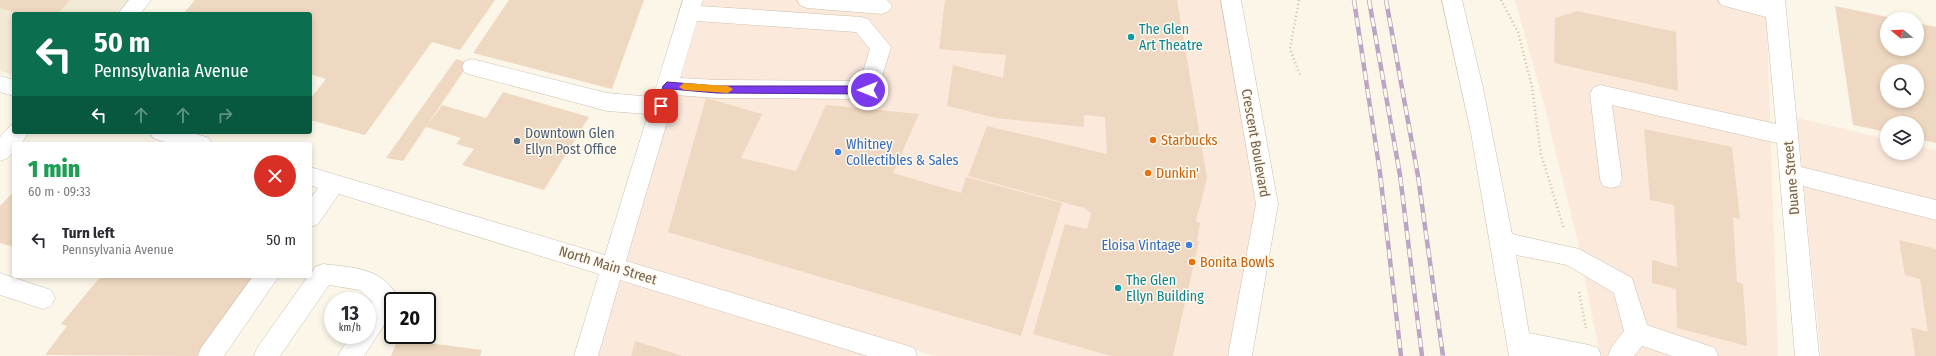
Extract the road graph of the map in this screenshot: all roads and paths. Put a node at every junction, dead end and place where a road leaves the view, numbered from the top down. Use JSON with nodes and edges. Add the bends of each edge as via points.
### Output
{"nodes":[{"id":1,"x":141,"y":0,"type":"edge"},
{"id":2,"x":807,"y":0,"type":"edge"},
{"id":3,"x":1231,"y":0,"type":"edge"},
{"id":4,"x":1299,"y":0,"type":"edge"},
{"id":5,"x":1452,"y":0,"type":"edge"},
{"id":6,"x":1501,"y":0,"type":"edge"},
{"id":7,"x":1728,"y":0,"type":"edge"},
{"id":8,"x":1775,"y":5,"type":"edge"},
{"id":9,"x":882,"y":6,"type":"dead end"},
{"id":10,"x":691,"y":7,"type":"edge"},
{"id":11,"x":130,"y":12,"type":"edge"},
{"id":12,"x":472,"y":67,"type":"dead end"},
{"id":13,"x":1300,"y":75,"type":"dead end"},
{"id":14,"x":0,"y":84,"type":"edge"},
{"id":15,"x":667,"y":86,"type":"junction"},
{"id":16,"x":12,"y":87,"type":"edge"},
{"id":17,"x":661,"y":106,"type":"junction"},
{"id":18,"x":16,"y":134,"type":"edge"},
{"id":19,"x":168,"y":134,"type":"edge"},
{"id":20,"x":1787,"y":136,"type":"junction"},
{"id":21,"x":194,"y":142,"type":"edge"},
{"id":22,"x":0,"y":152,"type":"edge"},
{"id":23,"x":1790,"y":174,"type":"junction"},
{"id":24,"x":312,"y":177,"type":"edge"},
{"id":25,"x":1611,"y":179,"type":"dead end"},
{"id":26,"x":334,"y":183,"type":"junction"},
{"id":27,"x":1936,"y":210,"type":"edge"},
{"id":28,"x":312,"y":213,"type":"edge"},
{"id":29,"x":1503,"y":242,"type":"junction"},
{"id":30,"x":1572,"y":256,"type":"junction"},
{"id":31,"x":613,"y":266,"type":"junction"},
{"id":32,"x":266,"y":278,"type":"edge"},
{"id":33,"x":0,"y":284,"type":"edge"},
{"id":34,"x":43,"y":298,"type":"dead end"},
{"id":35,"x":376,"y":316,"type":"edge"},
{"id":36,"x":1637,"y":333,"type":"junction"},
{"id":37,"x":358,"y":344,"type":"edge"},
{"id":38,"x":1588,"y":344,"type":"edge"},
{"id":39,"x":1520,"y":349,"type":"edge"},
{"id":40,"x":210,"y":356,"type":"edge"},
{"id":41,"x":266,"y":356,"type":"edge"},
{"id":42,"x":350,"y":356,"type":"edge"},
{"id":43,"x":586,"y":356,"type":"edge"},
{"id":44,"x":905,"y":356,"type":"edge"},
{"id":45,"x":1240,"y":356,"type":"edge"},
{"id":46,"x":1620,"y":356,"type":"edge"},
{"id":47,"x":1706,"y":356,"type":"edge"},
{"id":48,"x":1807,"y":356,"type":"edge"}],
"edges":[{"from":1,"to":11,"type":"street"},
{"from":2,"to":9,"type":"street"},
{"from":3,"to":45,"type":"street","name":"Crescent Boulevard","via":[[1267,204]]},
{"from":4,"to":13,"type":"path","via":[[1290,48]]},
{"from":5,"to":29,"type":"street"},
{"from":6,"to":30,"type":"path","via":[[1518,32],[1532,87],[1541,154]]},
{"from":7,"to":8,"type":"street"},
{"from":8,"to":20,"type":"street","name":"Duane Street"},
{"from":10,"to":15,"type":"street"},
{"from":10,"to":15,"type":"street","via":[[861,25],[881,47],[868,90],[717,89]]},
{"from":12,"to":17,"type":"street","via":[[607,102]]},
{"from":14,"to":16,"type":"street"},
{"from":15,"to":17,"type":"street"},
{"from":17,"to":31,"type":"street"},
{"from":18,"to":22,"type":"street"},
{"from":19,"to":21,"type":"street"},
{"from":20,"to":23,"type":"street","name":"Duane Street"},
{"from":20,"to":25,"type":"street","via":[[1600,94]]},
{"from":23,"to":27,"type":"street"},
{"from":23,"to":48,"type":"street","name":"Duane Street"},
{"from":24,"to":26,"type":"street","name":"North Main Street"},
{"from":26,"to":28,"type":"street"},
{"from":26,"to":31,"type":"street","name":"North Main Street"},
{"from":29,"to":30,"type":"street"},
{"from":29,"to":39,"type":"street"},
{"from":30,"to":36,"type":"street","via":[[1624,286]]},
{"from":30,"to":38,"type":"path"},
{"from":31,"to":43,"type":"street"},
{"from":31,"to":44,"type":"street","name":"North Main Street"},
{"from":32,"to":40,"type":"street"},
{"from":33,"to":34,"type":"street"},
{"from":35,"to":41,"type":"street","via":[[387,300],[366,280],[323,274]]},
{"from":36,"to":46,"type":"street"},
{"from":36,"to":47,"type":"street"},
{"from":37,"to":42,"type":"street"},
{"from":38,"to":39,"type":"street"}]}
